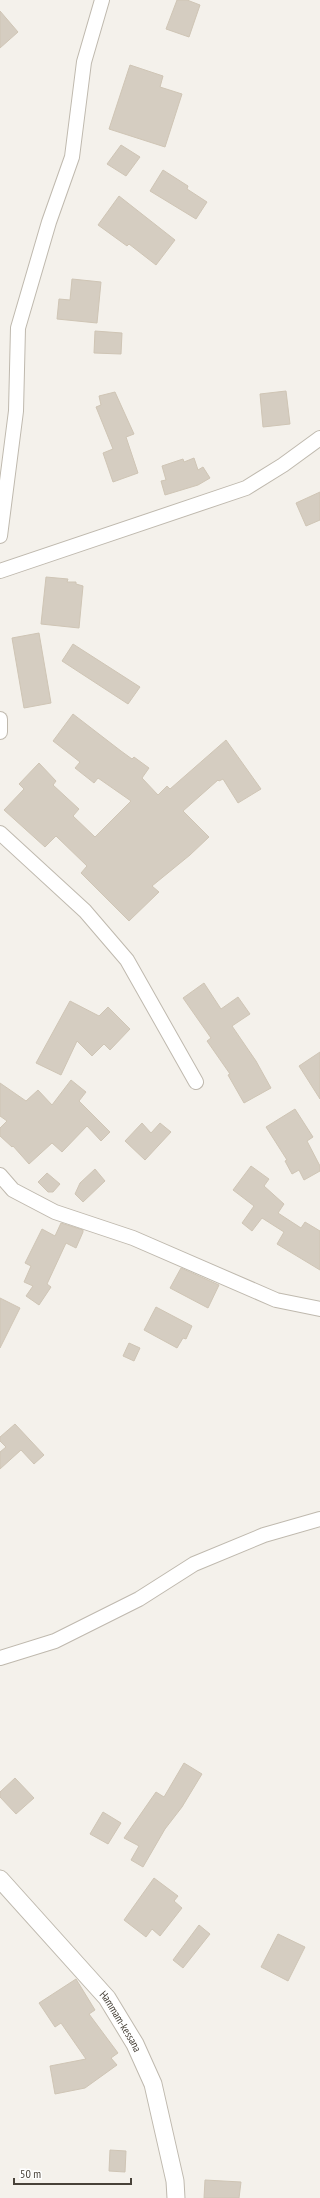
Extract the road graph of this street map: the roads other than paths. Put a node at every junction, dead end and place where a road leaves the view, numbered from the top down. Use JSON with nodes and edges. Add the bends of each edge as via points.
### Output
{"nodes":[{"id":1,"x":102,"y":0,"type":"edge"},
{"id":2,"x":320,"y":438,"type":"edge"},
{"id":3,"x":0,"y":536,"type":"edge"},
{"id":4,"x":0,"y":571,"type":"edge"},
{"id":5,"x":0,"y":719,"type":"edge"},
{"id":6,"x":0,"y":732,"type":"edge"},
{"id":7,"x":0,"y":833,"type":"edge"},
{"id":8,"x":196,"y":1082,"type":"dead end"},
{"id":9,"x":0,"y":1175,"type":"edge"},
{"id":10,"x":320,"y":1309,"type":"edge"},
{"id":11,"x":320,"y":1519,"type":"edge"},
{"id":12,"x":0,"y":1658,"type":"edge"},
{"id":13,"x":0,"y":1879,"type":"edge"},
{"id":14,"x":176,"y":2198,"type":"edge"}],
"edges":[{"from":1,"to":3,"type":"street","via":[[84,62],[72,157],[49,222],[18,328],[16,411]]},
{"from":2,"to":4,"type":"street","via":[[246,488]]},
{"from":5,"to":6,"type":"street"},
{"from":7,"to":8,"type":"street","via":[[84,911],[127,960]]},
{"from":9,"to":10,"type":"street","via":[[13,1190],[56,1212],[133,1238],[276,1300]]},
{"from":11,"to":12,"type":"street","via":[[264,1535],[194,1564],[139,1599],[55,1641]]},
{"from":13,"to":14,"type":"street","name":"Hammam-kessana","via":[[107,1998],[135,2044],[153,2084],[175,2181]]}]}
